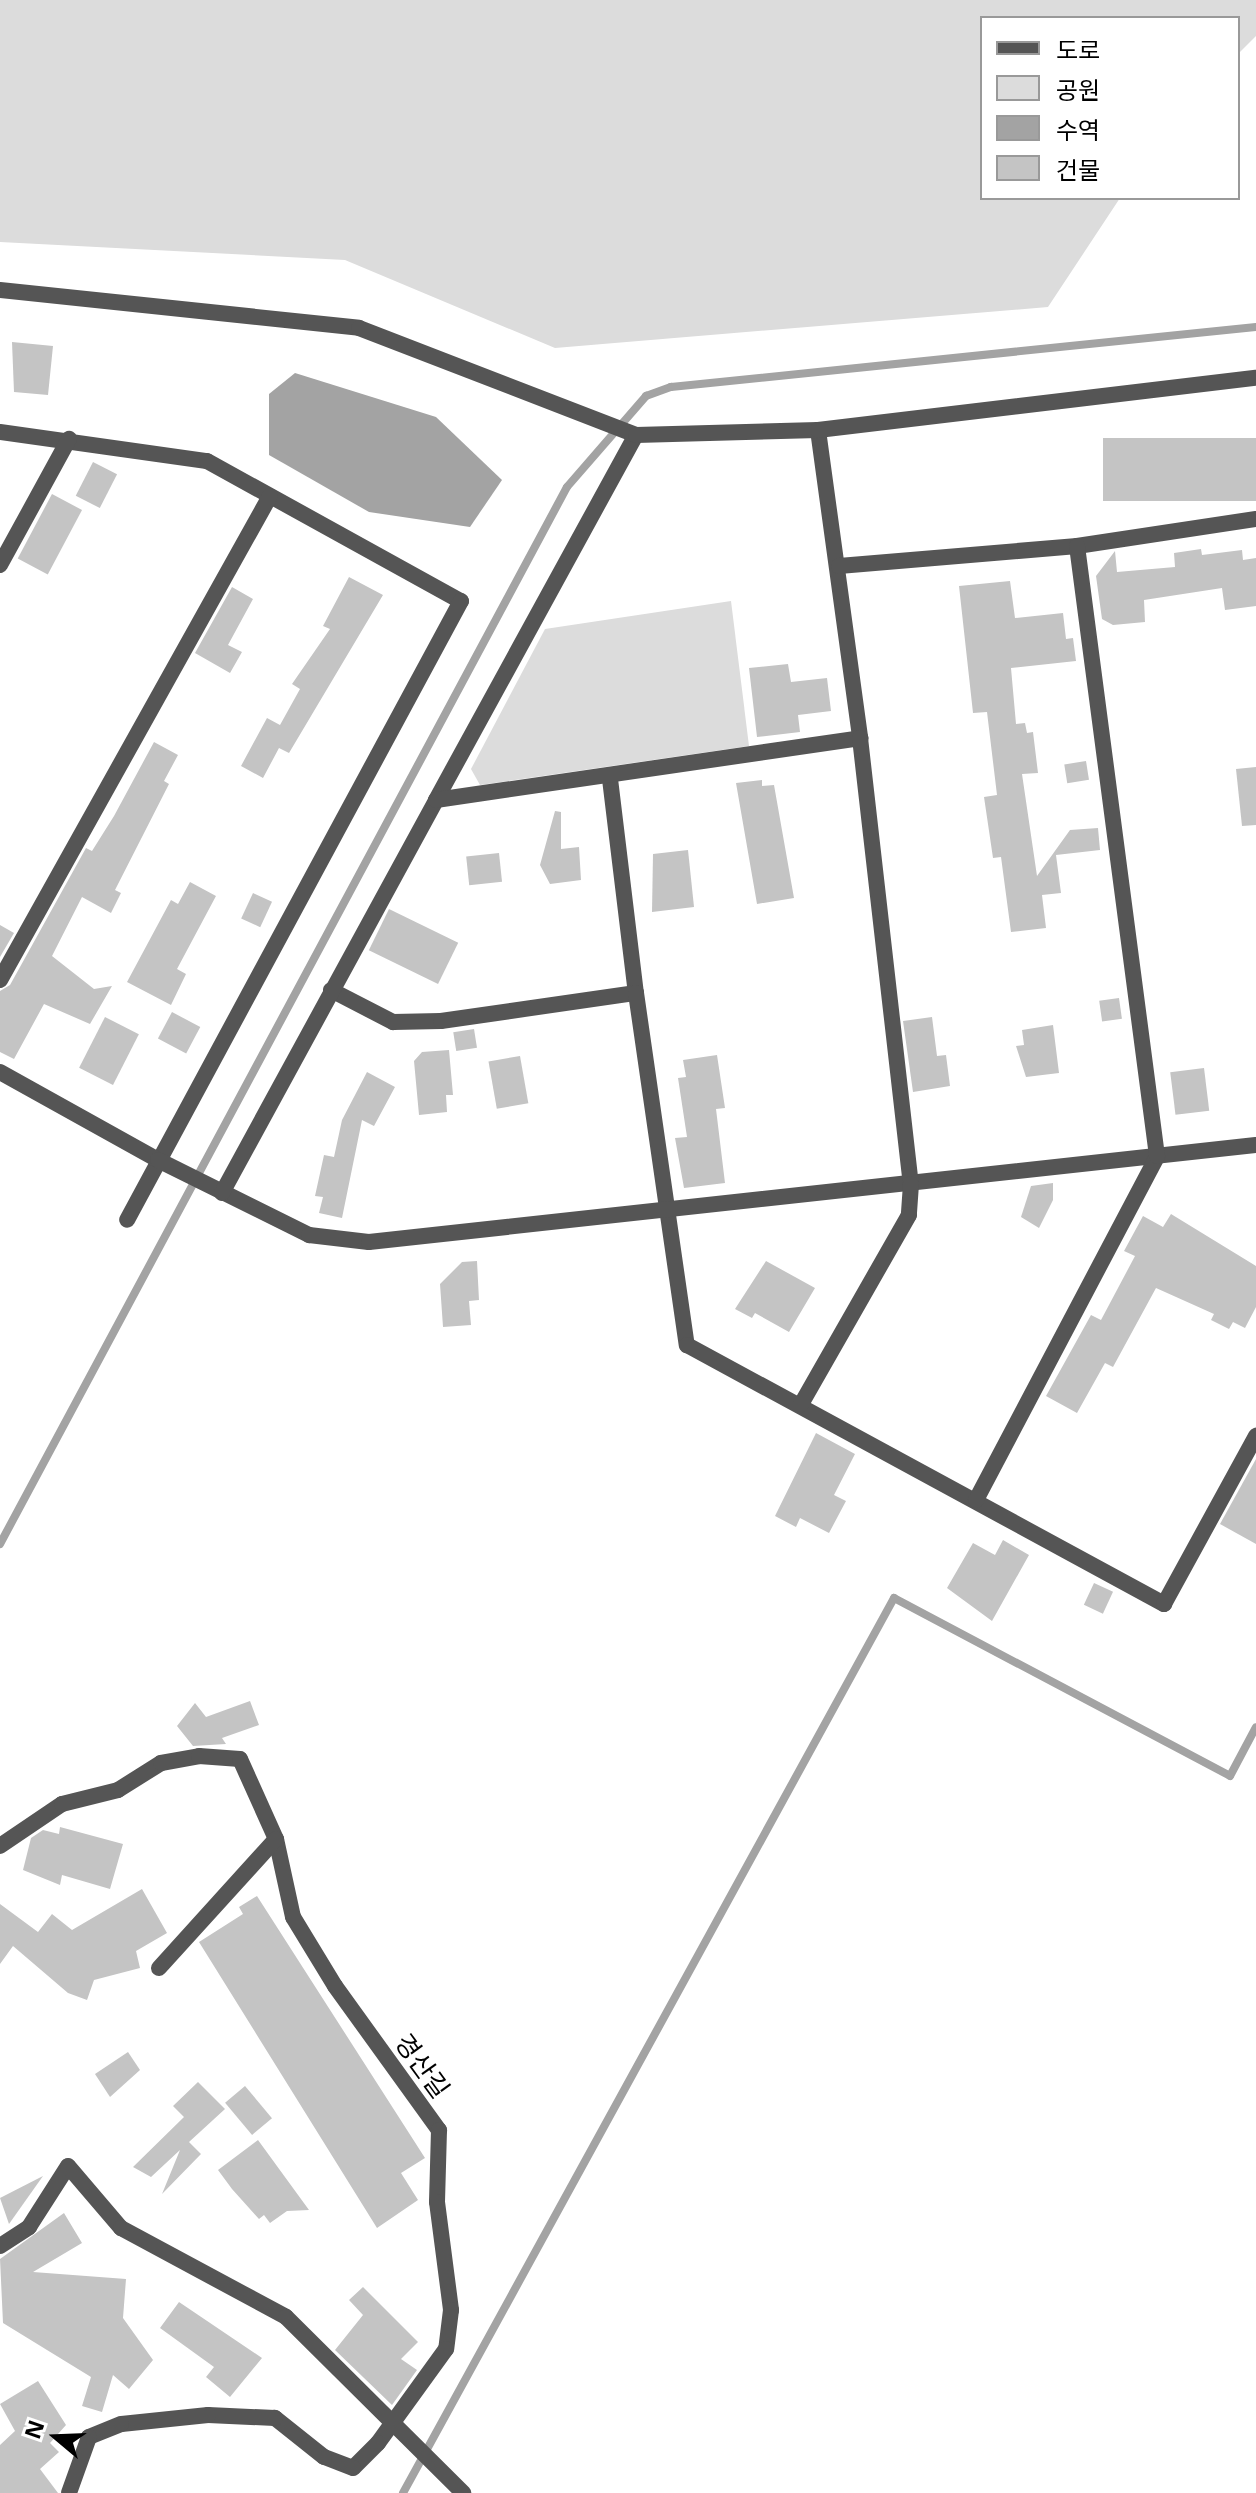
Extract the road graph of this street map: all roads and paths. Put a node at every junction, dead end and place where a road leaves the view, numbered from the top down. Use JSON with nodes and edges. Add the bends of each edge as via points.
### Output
{"nodes":[{"id":1,"x":0,"y":290,"type":"edge"},
{"id":2,"x":1256,"y":378,"type":"edge"},
{"id":3,"x":818,"y":430,"type":"junction"},
{"id":4,"x":0,"y":432,"type":"edge"},
{"id":5,"x":636,"y":435,"type":"junction"},
{"id":6,"x":69,"y":439,"type":"junction"},
{"id":7,"x":270,"y":496,"type":"junction"},
{"id":8,"x":1256,"y":519,"type":"edge"},
{"id":9,"x":1077,"y":546,"type":"junction"},
{"id":10,"x":0,"y":565,"type":"edge"},
{"id":11,"x":839,"y":566,"type":"junction"},
{"id":12,"x":860,"y":738,"type":"junction"},
{"id":13,"x":610,"y":779,"type":"junction"},
{"id":14,"x":436,"y":800,"type":"junction"},
{"id":15,"x":0,"y":980,"type":"edge"},
{"id":16,"x":331,"y":990,"type":"junction"},
{"id":17,"x":636,"y":993,"type":"junction"},
{"id":18,"x":0,"y":1072,"type":"edge"},
{"id":19,"x":1256,"y":1145,"type":"edge"},
{"id":20,"x":1157,"y":1156,"type":"junction"},
{"id":21,"x":158,"y":1160,"type":"junction"},
{"id":22,"x":911,"y":1184,"type":"junction"},
{"id":23,"x":222,"y":1193,"type":"junction"},
{"id":24,"x":665,"y":1212,"type":"junction"},
{"id":25,"x":127,"y":1220,"type":"dead end"},
{"id":26,"x":801,"y":1404,"type":"junction"},
{"id":27,"x":1256,"y":1436,"type":"edge"},
{"id":28,"x":976,"y":1500,"type":"junction"},
{"id":29,"x":276,"y":1839,"type":"junction"},
{"id":30,"x":0,"y":1846,"type":"edge"},
{"id":31,"x":159,"y":1968,"type":"dead end"},
{"id":32,"x":0,"y":2246,"type":"edge"},
{"id":33,"x":392,"y":2422,"type":"junction"},
{"id":34,"x":69,"y":2493,"type":"edge"},
{"id":35,"x":463,"y":2493,"type":"edge"}],
"edges":[{"from":1,"to":5,"type":"street","via":[[359,328]]},
{"from":2,"to":3,"type":"street"},
{"from":3,"to":5,"type":"street"},
{"from":3,"to":11,"type":"street"},
{"from":4,"to":6,"type":"street"},
{"from":5,"to":14,"type":"street"},
{"from":6,"to":7,"type":"street","via":[[207,461]]},
{"from":6,"to":10,"type":"street"},
{"from":7,"to":15,"type":"street"},
{"from":7,"to":21,"type":"street","via":[[461,601]]},
{"from":8,"to":9,"type":"street"},
{"from":9,"to":11,"type":"street"},
{"from":9,"to":20,"type":"street"},
{"from":11,"to":12,"type":"street"},
{"from":12,"to":13,"type":"street"},
{"from":12,"to":22,"type":"street"},
{"from":13,"to":14,"type":"street"},
{"from":13,"to":17,"type":"street"},
{"from":14,"to":16,"type":"street"},
{"from":16,"to":17,"type":"street","via":[[393,1022],[441,1021]]},
{"from":16,"to":23,"type":"street"},
{"from":17,"to":24,"type":"street"},
{"from":18,"to":21,"type":"street"},
{"from":19,"to":20,"type":"street"},
{"from":20,"to":22,"type":"street"},
{"from":20,"to":28,"type":"street"},
{"from":21,"to":23,"type":"street"},
{"from":21,"to":25,"type":"street"},
{"from":22,"to":24,"type":"street"},
{"from":22,"to":26,"type":"street","via":[[909,1215]]},
{"from":23,"to":24,"type":"street","via":[[309,1235],[369,1242]]},
{"from":24,"to":26,"type":"street","via":[[687,1345]]},
{"from":26,"to":28,"type":"street"},
{"from":27,"to":28,"type":"street","via":[[1164,1604]]},
{"from":29,"to":30,"type":"street","name":"경산길","via":[[240,1759],[199,1756],[161,1763],[118,1790],[62,1804]]},
{"from":29,"to":31,"type":"street"},
{"from":29,"to":33,"type":"street","name":"경산길","via":[[293,1917],[335,1986],[439,2130],[437,2202],[451,2310],[446,2349]]},
{"from":32,"to":33,"type":"street","via":[[29,2227],[68,2166],[121,2228],[286,2317]]},
{"from":33,"to":34,"type":"street","name":"경산길","via":[[353,2468],[324,2457],[275,2418],[208,2415],[121,2424],[89,2437]]},
{"from":33,"to":35,"type":"street"}]}
